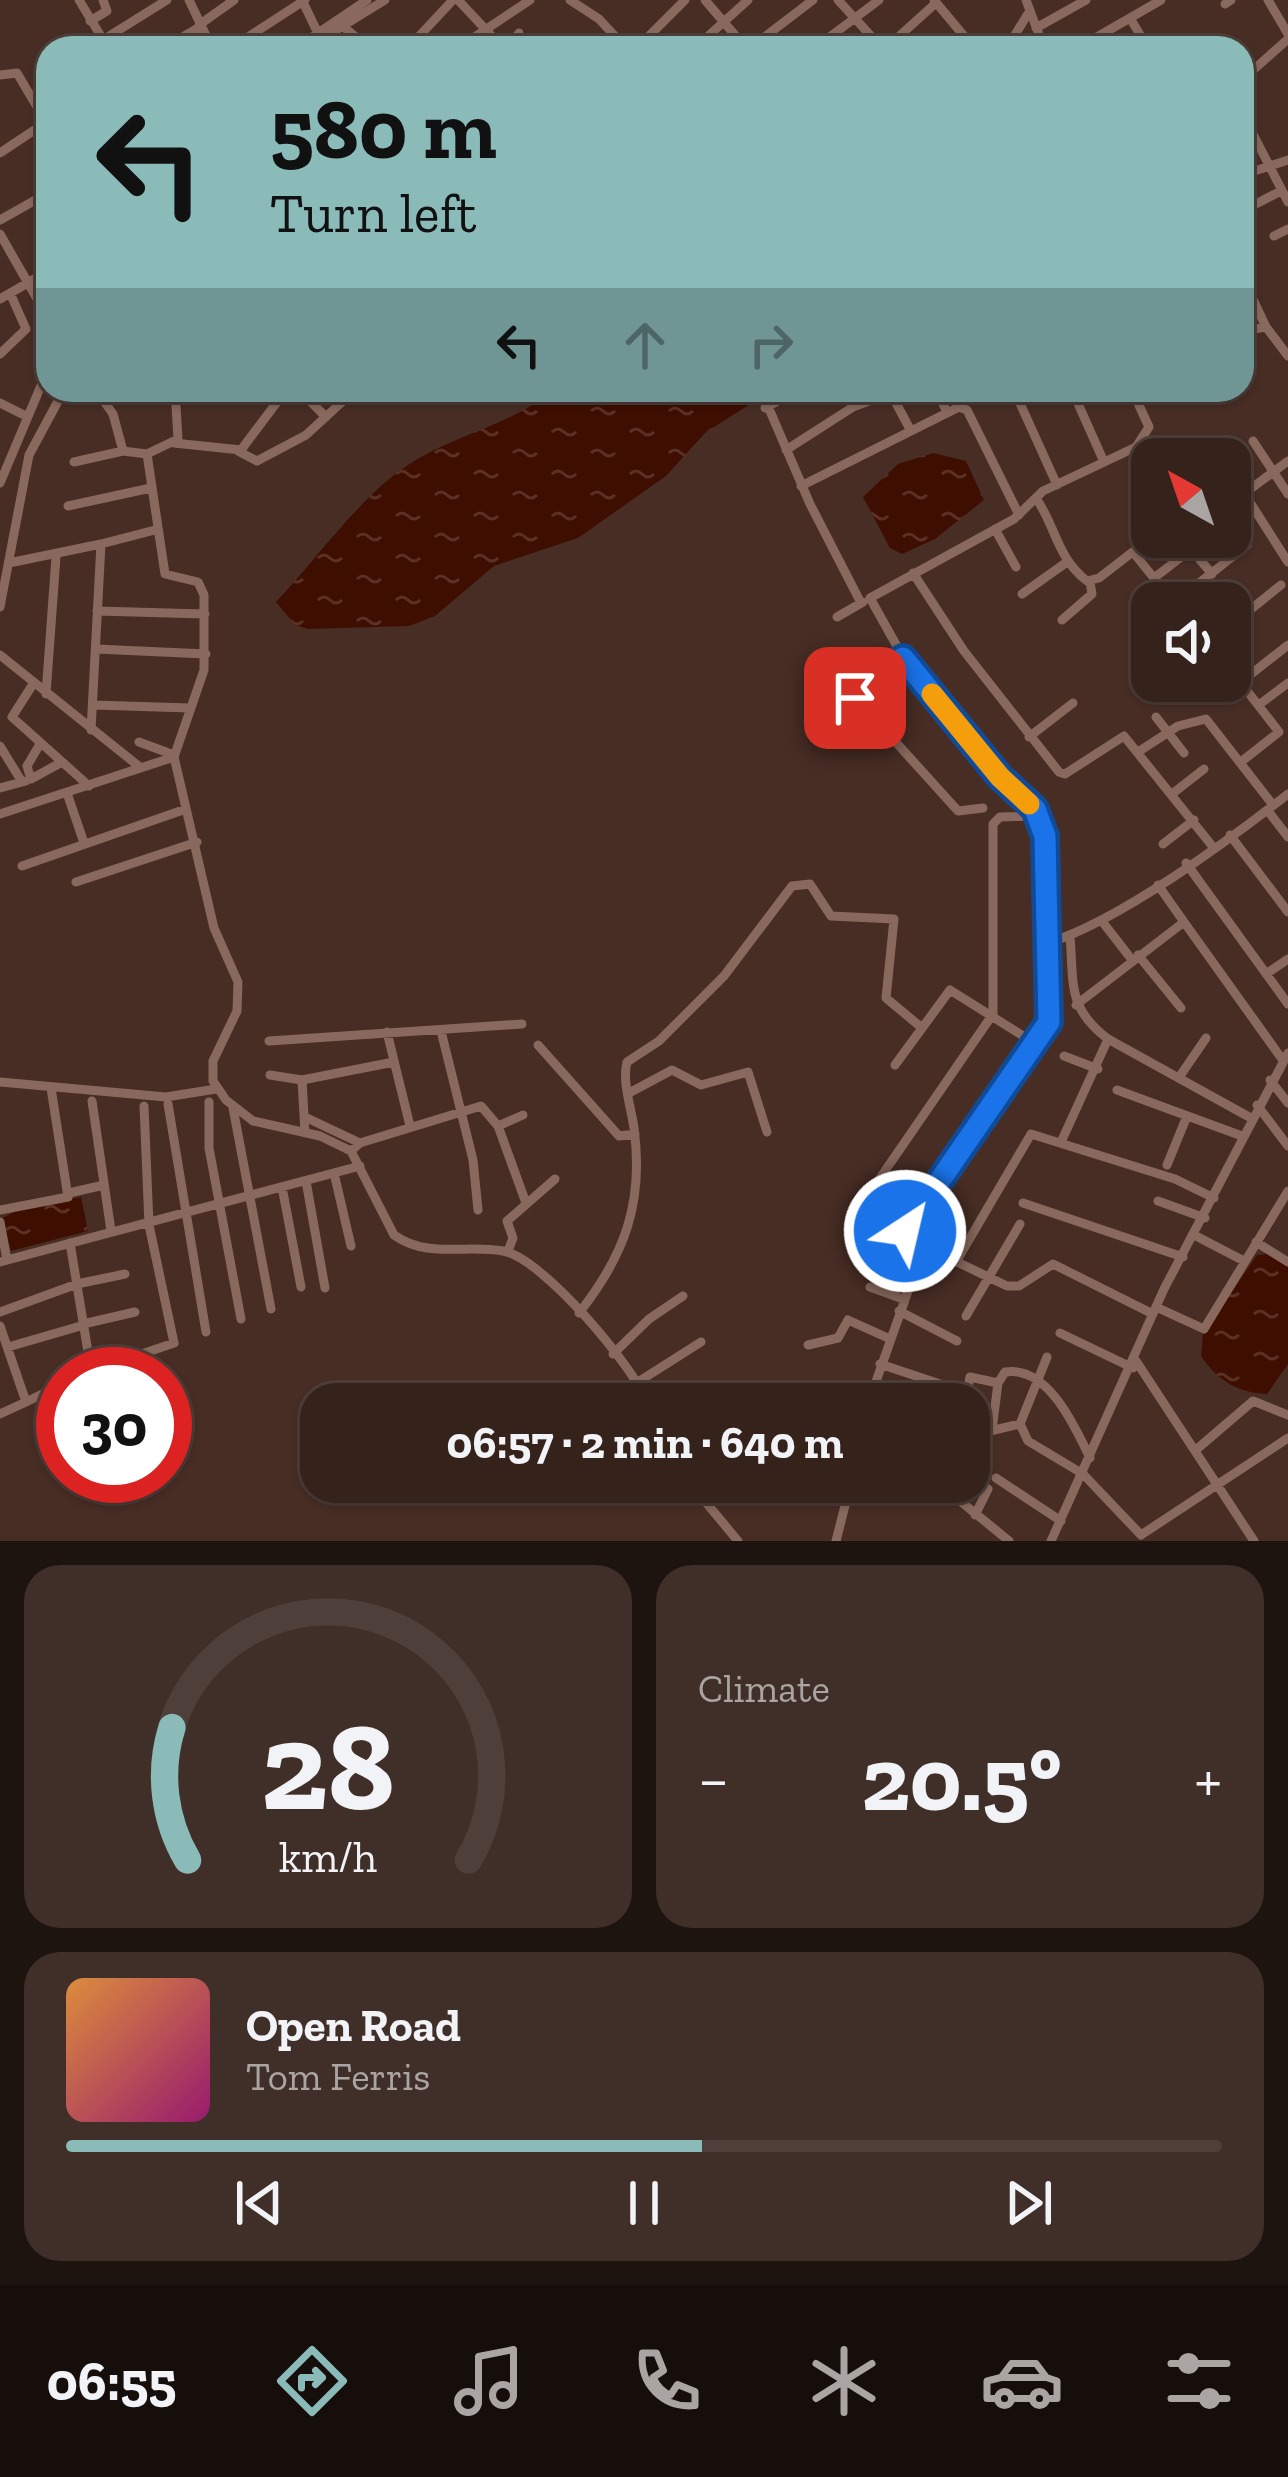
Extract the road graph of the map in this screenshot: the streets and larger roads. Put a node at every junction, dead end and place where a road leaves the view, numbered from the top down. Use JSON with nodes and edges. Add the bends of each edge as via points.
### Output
{"nodes":[{"id":1,"x":79,"y":0,"type":"edge"},
{"id":2,"x":103,"y":0,"type":"edge"},
{"id":3,"x":167,"y":0,"type":"edge"},
{"id":4,"x":189,"y":0,"type":"edge"},
{"id":5,"x":234,"y":0,"type":"edge"},
{"id":6,"x":303,"y":0,"type":"edge"},
{"id":7,"x":367,"y":0,"type":"edge"},
{"id":8,"x":385,"y":0,"type":"edge"},
{"id":9,"x":455,"y":0,"type":"edge"},
{"id":10,"x":530,"y":0,"type":"edge"},
{"id":11,"x":573,"y":0,"type":"edge"},
{"id":12,"x":685,"y":0,"type":"edge"},
{"id":13,"x":705,"y":0,"type":"edge"},
{"id":14,"x":748,"y":0,"type":"edge"},
{"id":15,"x":813,"y":0,"type":"edge"},
{"id":16,"x":838,"y":0,"type":"edge"},
{"id":17,"x":879,"y":0,"type":"edge"},
{"id":18,"x":1086,"y":0,"type":"edge"},
{"id":19,"x":1161,"y":0,"type":"edge"},
{"id":20,"x":1268,"y":0,"type":"edge"},
{"id":21,"x":935,"y":2,"type":"edge"},
{"id":22,"x":151,"y":4,"type":"edge"},
{"id":23,"x":1027,"y":6,"type":"edge"},
{"id":24,"x":1130,"y":18,"type":"junction"},
{"id":25,"x":724,"y":20,"type":"junction"},
{"id":26,"x":856,"y":20,"type":"junction"},
{"id":27,"x":90,"y":22,"type":"junction"},
{"id":28,"x":340,"y":24,"type":"junction"},
{"id":29,"x":199,"y":26,"type":"junction"},
{"id":30,"x":483,"y":28,"type":"junction"},
{"id":31,"x":1036,"y":28,"type":"junction"},
{"id":32,"x":519,"y":33,"type":"dead end"},
{"id":33,"x":100,"y":36,"type":"edge"},
{"id":34,"x":115,"y":36,"type":"edge"},
{"id":35,"x":185,"y":36,"type":"edge"},
{"id":36,"x":205,"y":36,"type":"edge"},
{"id":37,"x":249,"y":36,"type":"edge"},
{"id":38,"x":319,"y":36,"type":"edge"},
{"id":39,"x":326,"y":36,"type":"edge"},
{"id":40,"x":354,"y":36,"type":"edge"},
{"id":41,"x":420,"y":36,"type":"edge"},
{"id":42,"x":473,"y":36,"type":"edge"},
{"id":43,"x":492,"y":36,"type":"edge"},
{"id":44,"x":516,"y":36,"type":"edge"},
{"id":45,"x":615,"y":36,"type":"edge"},
{"id":46,"x":650,"y":36,"type":"edge"},
{"id":47,"x":707,"y":36,"type":"edge"},
{"id":48,"x":738,"y":36,"type":"edge"},
{"id":49,"x":764,"y":36,"type":"edge"},
{"id":50,"x":833,"y":36,"type":"edge"},
{"id":51,"x":872,"y":36,"type":"edge"},
{"id":52,"x":897,"y":36,"type":"edge"},
{"id":53,"x":964,"y":36,"type":"edge"},
{"id":54,"x":1013,"y":36,"type":"edge"},
{"id":55,"x":1039,"y":36,"type":"edge"},
{"id":56,"x":1099,"y":36,"type":"edge"},
{"id":57,"x":1141,"y":36,"type":"edge"},
{"id":58,"x":1288,"y":36,"type":"edge"},
{"id":59,"x":1254,"y":69,"type":"edge"},
{"id":60,"x":0,"y":75,"type":"edge"},
{"id":61,"x":36,"y":104,"type":"edge"},
{"id":62,"x":36,"y":129,"type":"edge"},
{"id":63,"x":1254,"y":140,"type":"edge"},
{"id":64,"x":0,"y":153,"type":"edge"},
{"id":65,"x":1288,"y":160,"type":"edge"},
{"id":66,"x":1267,"y":169,"type":"junction"},
{"id":67,"x":1254,"y":172,"type":"edge"},
{"id":68,"x":1281,"y":191,"type":"junction"},
{"id":69,"x":36,"y":200,"type":"edge"},
{"id":70,"x":1288,"y":202,"type":"edge"},
{"id":71,"x":1254,"y":205,"type":"edge"},
{"id":72,"x":0,"y":220,"type":"edge"},
{"id":73,"x":1288,"y":229,"type":"edge"},
{"id":74,"x":0,"y":234,"type":"edge"},
{"id":75,"x":1274,"y":236,"type":"dead end"},
{"id":76,"x":36,"y":278,"type":"edge"},
{"id":77,"x":28,"y":283,"type":"junction"},
{"id":78,"x":5,"y":296,"type":"edge"},
{"id":79,"x":36,"y":297,"type":"edge"},
{"id":80,"x":1254,"y":302,"type":"edge"},
{"id":81,"x":1266,"y":327,"type":"junction"},
{"id":82,"x":1254,"y":330,"type":"edge"},
{"id":83,"x":1285,"y":347,"type":"edge"},
{"id":84,"x":0,"y":354,"type":"edge"},
{"id":85,"x":36,"y":392,"type":"edge"},
{"id":86,"x":58,"y":402,"type":"edge"},
{"id":87,"x":104,"y":402,"type":"edge"},
{"id":88,"x":130,"y":402,"type":"edge"},
{"id":89,"x":175,"y":402,"type":"edge"},
{"id":90,"x":275,"y":402,"type":"edge"},
{"id":91,"x":314,"y":402,"type":"edge"},
{"id":92,"x":342,"y":402,"type":"edge"},
{"id":93,"x":764,"y":402,"type":"edge"},
{"id":94,"x":776,"y":402,"type":"edge"},
{"id":95,"x":865,"y":402,"type":"edge"},
{"id":96,"x":895,"y":402,"type":"edge"},
{"id":97,"x":942,"y":402,"type":"edge"},
{"id":98,"x":1019,"y":402,"type":"edge"},
{"id":99,"x":1077,"y":402,"type":"edge"},
{"id":100,"x":1138,"y":402,"type":"edge"},
{"id":101,"x":0,"y":404,"type":"edge"},
{"id":102,"x":765,"y":408,"type":"junction"},
{"id":103,"x":947,"y":412,"type":"junction"},
{"id":104,"x":113,"y":414,"type":"junction"},
{"id":105,"x":24,"y":416,"type":"junction"},
{"id":106,"x":326,"y":417,"type":"junction"},
{"id":107,"x":911,"y":431,"type":"junction"},
{"id":108,"x":1253,"y":440,"type":"dead end"},
{"id":109,"x":174,"y":443,"type":"junction"},
{"id":110,"x":233,"y":450,"type":"junction"},
{"id":111,"x":787,"y":450,"type":"junction"},
{"id":112,"x":123,"y":451,"type":"junction"},
{"id":113,"x":147,"y":454,"type":"junction"},
{"id":114,"x":1288,"y":461,"type":"edge"},
{"id":115,"x":74,"y":462,"type":"dead end"},
{"id":116,"x":1104,"y":462,"type":"junction"},
{"id":117,"x":1274,"y":471,"type":"junction"},
{"id":118,"x":0,"y":483,"type":"edge"},
{"id":119,"x":1057,"y":485,"type":"junction"},
{"id":120,"x":801,"y":486,"type":"junction"},
{"id":121,"x":151,"y":488,"type":"junction"},
{"id":122,"x":1251,"y":488,"type":"edge"},
{"id":123,"x":1288,"y":494,"type":"edge"},
{"id":124,"x":1036,"y":498,"type":"junction"},
{"id":125,"x":1251,"y":504,"type":"edge"},
{"id":126,"x":68,"y":506,"type":"dead end"},
{"id":127,"x":1019,"y":515,"type":"junction"},
{"id":128,"x":154,"y":530,"type":"junction"},
{"id":129,"x":995,"y":530,"type":"junction"},
{"id":130,"x":101,"y":544,"type":"junction"},
{"id":131,"x":1131,"y":553,"type":"edge"},
{"id":132,"x":56,"y":557,"type":"junction"},
{"id":133,"x":1137,"y":558,"type":"edge"},
{"id":134,"x":1180,"y":558,"type":"edge"},
{"id":135,"x":1199,"y":558,"type":"edge"},
{"id":136,"x":1231,"y":558,"type":"edge"},
{"id":137,"x":1067,"y":562,"type":"junction"},
{"id":138,"x":1288,"y":562,"type":"edge"},
{"id":139,"x":9,"y":563,"type":"junction"},
{"id":140,"x":1016,"y":567,"type":"dead end"},
{"id":141,"x":913,"y":573,"type":"junction"},
{"id":142,"x":1212,"y":574,"type":"junction"},
{"id":143,"x":1154,"y":578,"type":"junction"},
{"id":144,"x":1090,"y":582,"type":"junction"},
{"id":145,"x":1157,"y":582,"type":"edge"},
{"id":146,"x":1202,"y":582,"type":"edge"},
{"id":147,"x":1281,"y":585,"type":"dead end"},
{"id":148,"x":1022,"y":594,"type":"dead end"},
{"id":149,"x":866,"y":600,"type":"junction"},
{"id":150,"x":0,"y":607,"type":"edge"},
{"id":151,"x":1251,"y":609,"type":"edge"},
{"id":152,"x":97,"y":610,"type":"junction"},
{"id":153,"x":205,"y":614,"type":"junction"},
{"id":154,"x":836,"y":616,"type":"dead end"},
{"id":155,"x":1062,"y":620,"type":"dead end"},
{"id":156,"x":1288,"y":645,"type":"edge"},
{"id":157,"x":97,"y":650,"type":"junction"},
{"id":158,"x":0,"y":655,"type":"edge"},
{"id":159,"x":206,"y":655,"type":"junction"},
{"id":160,"x":903,"y":658,"type":"junction"},
{"id":161,"x":1251,"y":674,"type":"edge"},
{"id":162,"x":1288,"y":683,"type":"edge"},
{"id":163,"x":33,"y":684,"type":"junction"},
{"id":164,"x":46,"y":694,"type":"junction"},
{"id":165,"x":1251,"y":694,"type":"edge"},
{"id":166,"x":1073,"y":704,"type":"dead end"},
{"id":167,"x":1260,"y":704,"type":"junction"},
{"id":168,"x":93,"y":705,"type":"junction"},
{"id":169,"x":190,"y":708,"type":"junction"},
{"id":170,"x":11,"y":713,"type":"junction"},
{"id":171,"x":1156,"y":717,"type":"dead end"},
{"id":172,"x":0,"y":722,"type":"edge"},
{"id":173,"x":91,"y":730,"type":"junction"},
{"id":174,"x":1168,"y":733,"type":"junction"},
{"id":175,"x":1029,"y":737,"type":"junction"},
{"id":176,"x":139,"y":742,"type":"dead end"},
{"id":177,"x":40,"y":744,"type":"junction"},
{"id":178,"x":0,"y":746,"type":"edge"},
{"id":179,"x":1138,"y":752,"type":"junction"},
{"id":180,"x":1184,"y":754,"type":"dead end"},
{"id":181,"x":174,"y":756,"type":"junction"},
{"id":182,"x":1242,"y":761,"type":"junction"},
{"id":183,"x":62,"y":762,"type":"junction"},
{"id":184,"x":141,"y":768,"type":"junction"},
{"id":185,"x":1204,"y":769,"type":"dead end"},
{"id":186,"x":26,"y":780,"type":"junction"},
{"id":187,"x":89,"y":786,"type":"junction"},
{"id":188,"x":0,"y":788,"type":"edge"},
{"id":189,"x":68,"y":793,"type":"junction"},
{"id":190,"x":1172,"y":794,"type":"junction"},
{"id":191,"x":1288,"y":794,"type":"edge"},
{"id":192,"x":983,"y":808,"type":"dead end"},
{"id":193,"x":1271,"y":808,"type":"junction"},
{"id":194,"x":186,"y":809,"type":"junction"},
{"id":195,"x":0,"y":814,"type":"edge"},
{"id":196,"x":1040,"y":816,"type":"junction"},
{"id":197,"x":1194,"y":820,"type":"junction"},
{"id":198,"x":1230,"y":836,"type":"junction"},
{"id":199,"x":1288,"y":837,"type":"edge"},
{"id":200,"x":196,"y":842,"type":"junction"},
{"id":201,"x":84,"y":843,"type":"junction"},
{"id":202,"x":1163,"y":844,"type":"dead end"},
{"id":203,"x":1213,"y":847,"type":"junction"},
{"id":204,"x":1186,"y":863,"type":"junction"},
{"id":205,"x":22,"y":866,"type":"dead end"},
{"id":206,"x":76,"y":883,"type":"dead end"},
{"id":207,"x":1158,"y":885,"type":"junction"},
{"id":208,"x":1288,"y":912,"type":"edge"},
{"id":209,"x":1101,"y":920,"type":"junction"},
{"id":210,"x":1184,"y":922,"type":"junction"},
{"id":211,"x":1070,"y":936,"type":"junction"},
{"id":212,"x":1048,"y":943,"type":"junction"},
{"id":213,"x":1133,"y":956,"type":"junction"},
{"id":214,"x":1288,"y":958,"type":"edge"},
{"id":215,"x":1266,"y":974,"type":"junction"},
{"id":216,"x":1288,"y":1004,"type":"edge"},
{"id":217,"x":1076,"y":1005,"type":"junction"},
{"id":218,"x":1180,"y":1008,"type":"dead end"},
{"id":219,"x":993,"y":1014,"type":"junction"},
{"id":220,"x":522,"y":1024,"type":"dead end"},
{"id":221,"x":922,"y":1028,"type":"junction"},
{"id":222,"x":441,"y":1031,"type":"junction"},
{"id":223,"x":387,"y":1032,"type":"junction"},
{"id":224,"x":1205,"y":1038,"type":"dead end"},
{"id":225,"x":1108,"y":1039,"type":"junction"},
{"id":226,"x":269,"y":1041,"type":"dead end"},
{"id":227,"x":1036,"y":1044,"type":"junction"},
{"id":228,"x":538,"y":1045,"type":"dead end"},
{"id":229,"x":1064,"y":1055,"type":"dead end"},
{"id":230,"x":1285,"y":1056,"type":"edge"},
{"id":231,"x":394,"y":1062,"type":"junction"},
{"id":232,"x":896,"y":1064,"type":"dead end"},
{"id":233,"x":1098,"y":1069,"type":"junction"},
{"id":234,"x":270,"y":1075,"type":"dead end"},
{"id":235,"x":1180,"y":1076,"type":"junction"},
{"id":236,"x":302,"y":1080,"type":"junction"},
{"id":237,"x":1270,"y":1080,"type":"junction"},
{"id":238,"x":0,"y":1082,"type":"edge"},
{"id":239,"x":51,"y":1088,"type":"junction"},
{"id":240,"x":216,"y":1089,"type":"junction"},
{"id":241,"x":1118,"y":1090,"type":"dead end"},
{"id":242,"x":628,"y":1093,"type":"junction"},
{"id":243,"x":92,"y":1101,"type":"dead end"},
{"id":244,"x":209,"y":1102,"type":"dead end"},
{"id":245,"x":1288,"y":1102,"type":"edge"},
{"id":246,"x":168,"y":1104,"type":"dead end"},
{"id":247,"x":1257,"y":1105,"type":"junction"},
{"id":248,"x":145,"y":1106,"type":"dead end"},
{"id":249,"x":232,"y":1107,"type":"junction"},
{"id":250,"x":460,"y":1112,"type":"junction"},
{"id":251,"x":524,"y":1115,"type":"dead end"},
{"id":252,"x":1187,"y":1116,"type":"junction"},
{"id":253,"x":308,"y":1118,"type":"junction"},
{"id":254,"x":1251,"y":1118,"type":"junction"},
{"id":255,"x":410,"y":1126,"type":"junction"},
{"id":256,"x":498,"y":1126,"type":"junction"},
{"id":257,"x":767,"y":1132,"type":"dead end"},
{"id":258,"x":305,"y":1133,"type":"junction"},
{"id":259,"x":634,"y":1134,"type":"junction"},
{"id":260,"x":1242,"y":1136,"type":"junction"},
{"id":261,"x":1062,"y":1140,"type":"junction"},
{"id":262,"x":1288,"y":1146,"type":"edge"},
{"id":263,"x":356,"y":1147,"type":"junction"},
{"id":264,"x":1167,"y":1165,"type":"dead end"},
{"id":265,"x":360,"y":1166,"type":"junction"},
{"id":266,"x":334,"y":1173,"type":"junction"},
{"id":267,"x":555,"y":1179,"type":"dead end"},
{"id":268,"x":305,"y":1181,"type":"junction"},
{"id":269,"x":104,"y":1185,"type":"junction"},
{"id":270,"x":282,"y":1187,"type":"junction"},
{"id":271,"x":1288,"y":1191,"type":"edge"},
{"id":272,"x":69,"y":1193,"type":"junction"},
{"id":273,"x":246,"y":1197,"type":"junction"},
{"id":274,"x":1214,"y":1198,"type":"junction"},
{"id":275,"x":1158,"y":1201,"type":"dead end"},
{"id":276,"x":1023,"y":1202,"type":"dead end"},
{"id":277,"x":526,"y":1203,"type":"junction"},
{"id":278,"x":218,"y":1204,"type":"junction"},
{"id":279,"x":0,"y":1210,"type":"edge"},
{"id":280,"x":478,"y":1210,"type":"dead end"},
{"id":281,"x":184,"y":1214,"type":"junction"},
{"id":282,"x":1205,"y":1217,"type":"junction"},
{"id":283,"x":0,"y":1222,"type":"edge"},
{"id":284,"x":1021,"y":1224,"type":"dead end"},
{"id":285,"x":149,"y":1225,"type":"junction"},
{"id":286,"x":111,"y":1231,"type":"junction"},
{"id":287,"x":905,"y":1231,"type":"junction"},
{"id":288,"x":1196,"y":1236,"type":"junction"},
{"id":289,"x":70,"y":1243,"type":"junction"},
{"id":290,"x":1256,"y":1243,"type":"junction"},
{"id":291,"x":351,"y":1246,"type":"dead end"},
{"id":292,"x":924,"y":1246,"type":"junction"},
{"id":293,"x":871,"y":1247,"type":"dead end"},
{"id":294,"x":508,"y":1251,"type":"junction"},
{"id":295,"x":1183,"y":1257,"type":"junction"},
{"id":296,"x":4,"y":1261,"type":"edge"},
{"id":297,"x":1244,"y":1261,"type":"junction"},
{"id":298,"x":956,"y":1262,"type":"junction"},
{"id":299,"x":1288,"y":1262,"type":"edge"},
{"id":300,"x":916,"y":1265,"type":"junction"},
{"id":301,"x":125,"y":1274,"type":"dead end"},
{"id":302,"x":990,"y":1278,"type":"junction"},
{"id":303,"x":77,"y":1284,"type":"junction"},
{"id":304,"x":302,"y":1287,"type":"dead end"},
{"id":305,"x":325,"y":1288,"type":"dead end"},
{"id":306,"x":870,"y":1288,"type":"dead end"},
{"id":307,"x":683,"y":1297,"type":"dead end"},
{"id":308,"x":901,"y":1305,"type":"junction"},
{"id":309,"x":271,"y":1309,"type":"dead end"},
{"id":310,"x":1155,"y":1310,"type":"junction"},
{"id":311,"x":0,"y":1312,"type":"edge"},
{"id":312,"x":135,"y":1312,"type":"dead end"},
{"id":313,"x":579,"y":1312,"type":"junction"},
{"id":314,"x":966,"y":1316,"type":"dead end"},
{"id":315,"x":241,"y":1319,"type":"dead end"},
{"id":316,"x":84,"y":1324,"type":"junction"},
{"id":317,"x":0,"y":1328,"type":"edge"},
{"id":318,"x":206,"y":1332,"type":"dead end"},
{"id":319,"x":1060,"y":1333,"type":"dead end"},
{"id":320,"x":888,"y":1338,"type":"junction"},
{"id":321,"x":957,"y":1341,"type":"dead end"},
{"id":322,"x":701,"y":1342,"type":"dead end"},
{"id":323,"x":808,"y":1345,"type":"dead end"},
{"id":324,"x":8,"y":1347,"type":"junction"},
{"id":325,"x":85,"y":1347,"type":"edge"},
{"id":326,"x":162,"y":1347,"type":"edge"},
{"id":327,"x":613,"y":1354,"type":"junction"},
{"id":328,"x":1047,"y":1358,"type":"dead end"},
{"id":329,"x":880,"y":1364,"type":"junction"},
{"id":330,"x":1134,"y":1364,"type":"junction"},
{"id":331,"x":645,"y":1377,"type":"junction"},
{"id":332,"x":646,"y":1383,"type":"edge"},
{"id":333,"x":874,"y":1383,"type":"edge"},
{"id":334,"x":930,"y":1383,"type":"edge"},
{"id":335,"x":970,"y":1383,"type":"edge"},
{"id":336,"x":998,"y":1383,"type":"junction"},
{"id":337,"x":1035,"y":1383,"type":"junction"},
{"id":338,"x":36,"y":1397,"type":"edge"},
{"id":339,"x":26,"y":1402,"type":"junction"},
{"id":340,"x":0,"y":1414,"type":"edge"},
{"id":341,"x":1288,"y":1415,"type":"edge"},
{"id":342,"x":1019,"y":1424,"type":"junction"},
{"id":343,"x":992,"y":1430,"type":"joint"},
{"id":344,"x":1287,"y":1441,"type":"edge"},
{"id":345,"x":1196,"y":1449,"type":"junction"},
{"id":346,"x":1090,"y":1458,"type":"junction"},
{"id":347,"x":1082,"y":1474,"type":"junction"},
{"id":348,"x":996,"y":1478,"type":"dead end"},
{"id":349,"x":1221,"y":1485,"type":"junction"},
{"id":350,"x":709,"y":1503,"type":"edge"},
{"id":351,"x":846,"y":1503,"type":"edge"},
{"id":352,"x":962,"y":1503,"type":"edge"},
{"id":353,"x":981,"y":1503,"type":"edge"},
{"id":354,"x":975,"y":1515,"type":"junction"},
{"id":355,"x":1060,"y":1521,"type":"junction"},
{"id":356,"x":738,"y":1541,"type":"edge"},
{"id":357,"x":836,"y":1541,"type":"edge"},
{"id":358,"x":1009,"y":1541,"type":"edge"},
{"id":359,"x":1051,"y":1541,"type":"edge"},
{"id":360,"x":1254,"y":1541,"type":"edge"}],
"edges":[{"from":1,"to":27,"type":"street"},
{"from":2,"to":27,"type":"street","via":[[107,10]]},
{"from":3,"to":22,"type":"street"},
{"from":4,"to":29,"type":"street"},
{"from":5,"to":29,"type":"street"},
{"from":6,"to":37,"type":"street"},
{"from":6,"to":38,"type":"street"},
{"from":7,"to":28,"type":"street"},
{"from":8,"to":28,"type":"street"},
{"from":9,"to":30,"type":"street"},
{"from":9,"to":41,"type":"street"},
{"from":10,"to":30,"type":"street"},
{"from":11,"to":45,"type":"street"},
{"from":12,"to":46,"type":"street"},
{"from":13,"to":25,"type":"street"},
{"from":14,"to":25,"type":"street"},
{"from":15,"to":49,"type":"street"},
{"from":16,"to":26,"type":"street"},
{"from":17,"to":26,"type":"street"},
{"from":18,"to":31,"type":"street"},
{"from":19,"to":24,"type":"street"},
{"from":20,"to":58,"type":"street"},
{"from":21,"to":52,"type":"street"},
{"from":21,"to":53,"type":"street"},
{"from":22,"to":34,"type":"street"},
{"from":23,"to":31,"type":"street"},
{"from":23,"to":54,"type":"street"},
{"from":24,"to":56,"type":"street"},
{"from":24,"to":57,"type":"street"},
{"from":25,"to":47,"type":"street"},
{"from":25,"to":48,"type":"street"},
{"from":26,"to":50,"type":"street"},
{"from":26,"to":51,"type":"street"},
{"from":27,"to":33,"type":"street"},
{"from":28,"to":39,"type":"street"},
{"from":28,"to":40,"type":"street"},
{"from":29,"to":35,"type":"street"},
{"from":29,"to":36,"type":"street"},
{"from":30,"to":42,"type":"street"},
{"from":30,"to":43,"type":"street"},
{"from":31,"to":55,"type":"street"},
{"from":32,"to":44,"type":"street"},
{"from":58,"to":59,"type":"street"},
{"from":60,"to":61,"type":"street","via":[[17,74]]},
{"from":62,"to":64,"type":"street"},
{"from":63,"to":66,"type":"street"},
{"from":65,"to":66,"type":"street"},
{"from":66,"to":67,"type":"street"},
{"from":66,"to":68,"type":"street"},
{"from":68,"to":70,"type":"street"},
{"from":68,"to":71,"type":"street"},
{"from":69,"to":72,"type":"street"},
{"from":73,"to":75,"type":"street"},
{"from":74,"to":77,"type":"street"},
{"from":76,"to":77,"type":"street"},
{"from":77,"to":78,"type":"street"},
{"from":77,"to":79,"type":"street"},
{"from":78,"to":84,"type":"street","via":[[26,329]]},
{"from":80,"to":81,"type":"street"},
{"from":81,"to":82,"type":"street"},
{"from":81,"to":83,"type":"street"},
{"from":85,"to":105,"type":"street"},
{"from":86,"to":139,"type":"street","via":[[29,455]]},
{"from":87,"to":104,"type":"street"},
{"from":88,"to":104,"type":"street"},
{"from":89,"to":109,"type":"street"},
{"from":90,"to":110,"type":"street"},
{"from":91,"to":106,"type":"street"},
{"from":92,"to":106,"type":"street"},
{"from":93,"to":102,"type":"street"},
{"from":94,"to":102,"type":"street"},
{"from":95,"to":111,"type":"street"},
{"from":96,"to":107,"type":"street"},
{"from":97,"to":103,"type":"street"},
{"from":98,"to":119,"type":"street"},
{"from":99,"to":116,"type":"street"},
{"from":100,"to":116,"type":"street","via":[[1147,434]]},
{"from":101,"to":105,"type":"street"},
{"from":102,"to":111,"type":"street"},
{"from":103,"to":107,"type":"street"},
{"from":103,"to":127,"type":"street","via":[[967,410]]},
{"from":104,"to":112,"type":"street"},
{"from":105,"to":118,"type":"street"},
{"from":106,"to":110,"type":"street","via":[[257,461]]},
{"from":107,"to":120,"type":"street"},
{"from":108,"to":117,"type":"street"},
{"from":109,"to":110,"type":"street"},
{"from":109,"to":113,"type":"street"},
{"from":111,"to":120,"type":"street"},
{"from":112,"to":113,"type":"street"},
{"from":112,"to":115,"type":"street"},
{"from":113,"to":121,"type":"street"},
{"from":114,"to":117,"type":"street"},
{"from":116,"to":119,"type":"street"},
{"from":117,"to":122,"type":"street"},
{"from":117,"to":123,"type":"street"},
{"from":119,"to":124,"type":"street"},
{"from":120,"to":149,"type":"street"},
{"from":121,"to":126,"type":"street"},
{"from":121,"to":128,"type":"street"},
{"from":124,"to":127,"type":"street"},
{"from":124,"to":137,"type":"street"},
{"from":125,"to":138,"type":"street"},
{"from":127,"to":129,"type":"street"},
{"from":128,"to":130,"type":"street"},
{"from":128,"to":153,"type":"street","via":[[165,574],[198,582]]},
{"from":129,"to":140,"type":"street"},
{"from":129,"to":141,"type":"street"},
{"from":130,"to":132,"type":"street"},
{"from":130,"to":152,"type":"street"},
{"from":131,"to":144,"type":"street"},
{"from":132,"to":139,"type":"street"},
{"from":132,"to":164,"type":"street"},
{"from":133,"to":143,"type":"street"},
{"from":134,"to":143,"type":"street"},
{"from":135,"to":142,"type":"street"},
{"from":136,"to":142,"type":"street"},
{"from":137,"to":144,"type":"street"},
{"from":137,"to":148,"type":"street"},
{"from":139,"to":150,"type":"street"},
{"from":141,"to":149,"type":"street"},
{"from":141,"to":175,"type":"street"},
{"from":142,"to":146,"type":"street"},
{"from":143,"to":145,"type":"street"},
{"from":144,"to":155,"type":"street","via":[[1092,594]]},
{"from":147,"to":151,"type":"street"},
{"from":149,"to":154,"type":"street"},
{"from":149,"to":160,"type":"street"},
{"from":152,"to":153,"type":"street"},
{"from":152,"to":157,"type":"street"},
{"from":153,"to":159,"type":"street"},
{"from":156,"to":161,"type":"street"},
{"from":157,"to":159,"type":"street"},
{"from":157,"to":168,"type":"street"},
{"from":158,"to":163,"type":"street"},
{"from":159,"to":169,"type":"street"},
{"from":160,"to":192,"type":"street","via":[[861,684],[855,698],[958,811]]},
{"from":160,"to":196,"type":"street"},
{"from":162,"to":167,"type":"street"},
{"from":163,"to":164,"type":"street"},
{"from":163,"to":170,"type":"street"},
{"from":164,"to":173,"type":"street"},
{"from":165,"to":167,"type":"street"},
{"from":166,"to":175,"type":"street"},
{"from":167,"to":182,"type":"street","via":[[1280,732]]},
{"from":168,"to":169,"type":"street"},
{"from":168,"to":173,"type":"street"},
{"from":169,"to":181,"type":"street"},
{"from":170,"to":172,"type":"street"},
{"from":170,"to":177,"type":"street"},
{"from":171,"to":174,"type":"street"},
{"from":173,"to":184,"type":"street"},
{"from":174,"to":179,"type":"street"},
{"from":174,"to":180,"type":"street"},
{"from":174,"to":182,"type":"street","via":[[1206,719]]},
{"from":175,"to":179,"type":"street","via":[[1065,774],[1118,736]]},
{"from":176,"to":181,"type":"street"},
{"from":177,"to":183,"type":"street"},
{"from":177,"to":186,"type":"street"},
{"from":178,"to":186,"type":"street"},
{"from":179,"to":190,"type":"street"},
{"from":181,"to":184,"type":"street"},
{"from":181,"to":194,"type":"street"},
{"from":182,"to":193,"type":"street"},
{"from":183,"to":186,"type":"street"},
{"from":183,"to":187,"type":"street"},
{"from":184,"to":187,"type":"street"},
{"from":185,"to":190,"type":"street"},
{"from":186,"to":188,"type":"street"},
{"from":187,"to":189,"type":"street"},
{"from":189,"to":195,"type":"street"},
{"from":189,"to":201,"type":"street"},
{"from":190,"to":197,"type":"street"},
{"from":191,"to":193,"type":"street"},
{"from":193,"to":198,"type":"street"},
{"from":193,"to":199,"type":"street"},
{"from":194,"to":200,"type":"street"},
{"from":194,"to":201,"type":"street"},
{"from":196,"to":212,"type":"street"},
{"from":196,"to":219,"type":"street","via":[[993,824]]},
{"from":197,"to":202,"type":"street"},
{"from":197,"to":203,"type":"street"},
{"from":198,"to":203,"type":"street"},
{"from":198,"to":208,"type":"street"},
{"from":200,"to":206,"type":"street"},
{"from":200,"to":240,"type":"street","via":[[239,998],[213,1061]]},
{"from":201,"to":205,"type":"street"},
{"from":203,"to":204,"type":"street"},
{"from":204,"to":207,"type":"street"},
{"from":204,"to":215,"type":"street"},
{"from":207,"to":209,"type":"street"},
{"from":207,"to":210,"type":"street"},
{"from":209,"to":211,"type":"street"},
{"from":209,"to":213,"type":"street"},
{"from":210,"to":213,"type":"street"},
{"from":210,"to":230,"type":"street"},
{"from":211,"to":212,"type":"street"},
{"from":211,"to":217,"type":"street"},
{"from":212,"to":227,"type":"street","via":[[1049,1022]]},
{"from":213,"to":217,"type":"street"},
{"from":213,"to":218,"type":"street"},
{"from":214,"to":215,"type":"street"},
{"from":215,"to":216,"type":"street"},
{"from":217,"to":225,"type":"street"},
{"from":219,"to":221,"type":"street","via":[[950,990]]},
{"from":219,"to":227,"type":"street"},
{"from":219,"to":287,"type":"street","via":[[867,1197],[871,1210]]},
{"from":220,"to":222,"type":"street"},
{"from":221,"to":232,"type":"street"},
{"from":221,"to":242,"type":"street","via":[[886,998],[894,919],[831,916],[810,884],[799,882],[724,976],[628,1062]]},
{"from":222,"to":223,"type":"street"},
{"from":222,"to":250,"type":"street"},
{"from":223,"to":226,"type":"street"},
{"from":223,"to":231,"type":"street"},
{"from":224,"to":235,"type":"street"},
{"from":225,"to":233,"type":"street"},
{"from":225,"to":235,"type":"street"},
{"from":227,"to":287,"type":"street"},
{"from":228,"to":259,"type":"street","via":[[619,1136]]},
{"from":229,"to":233,"type":"street"},
{"from":230,"to":237,"type":"street"},
{"from":231,"to":236,"type":"street"},
{"from":231,"to":255,"type":"street"},
{"from":233,"to":261,"type":"street"},
{"from":234,"to":236,"type":"street"},
{"from":235,"to":254,"type":"street"},
{"from":236,"to":253,"type":"street"},
{"from":237,"to":245,"type":"street"},
{"from":237,"to":247,"type":"street"},
{"from":238,"to":239,"type":"street"},
{"from":239,"to":240,"type":"street","via":[[166,1097]]},
{"from":239,"to":272,"type":"street"},
{"from":240,"to":249,"type":"street"},
{"from":241,"to":252,"type":"street"},
{"from":242,"to":257,"type":"street","via":[[672,1070],[699,1085],[748,1072]]},
{"from":242,"to":259,"type":"street"},
{"from":243,"to":269,"type":"street"},
{"from":244,"to":278,"type":"street"},
{"from":246,"to":281,"type":"street"},
{"from":247,"to":254,"type":"street"},
{"from":247,"to":262,"type":"street"},
{"from":248,"to":285,"type":"street"},
{"from":249,"to":258,"type":"street","via":[[262,1125]]},
{"from":249,"to":273,"type":"street"},
{"from":250,"to":255,"type":"street"},
{"from":250,"to":256,"type":"street","via":[[481,1106]]},
{"from":250,"to":280,"type":"street"},
{"from":251,"to":256,"type":"street"},
{"from":252,"to":260,"type":"street"},
{"from":252,"to":264,"type":"street"},
{"from":253,"to":258,"type":"street"},
{"from":253,"to":263,"type":"street"},
{"from":254,"to":260,"type":"street"},
{"from":255,"to":263,"type":"street"},
{"from":256,"to":277,"type":"street"},
{"from":258,"to":263,"type":"street"},
{"from":259,"to":313,"type":"street","via":[[639,1175],[631,1226]]},
{"from":260,"to":274,"type":"street"},
{"from":261,"to":274,"type":"street"},
{"from":261,"to":298,"type":"street","via":[[1031,1134]]},
{"from":263,"to":265,"type":"street"},
{"from":265,"to":266,"type":"street"},
{"from":265,"to":294,"type":"street","via":[[406,1244]]},
{"from":266,"to":268,"type":"street"},
{"from":266,"to":291,"type":"street"},
{"from":267,"to":277,"type":"street"},
{"from":268,"to":270,"type":"street"},
{"from":268,"to":305,"type":"street"},
{"from":269,"to":272,"type":"street"},
{"from":269,"to":286,"type":"street"},
{"from":270,"to":273,"type":"street"},
{"from":270,"to":304,"type":"street"},
{"from":271,"to":290,"type":"street"},
{"from":272,"to":279,"type":"street"},
{"from":273,"to":278,"type":"street"},
{"from":273,"to":309,"type":"street"},
{"from":274,"to":282,"type":"street"},
{"from":275,"to":282,"type":"street"},
{"from":276,"to":295,"type":"street"},
{"from":277,"to":294,"type":"street","via":[[507,1221]]},
{"from":278,"to":281,"type":"street"},
{"from":278,"to":315,"type":"street"},
{"from":281,"to":285,"type":"street"},
{"from":281,"to":318,"type":"street"},
{"from":282,"to":288,"type":"street"},
{"from":283,"to":296,"type":"street"},
{"from":284,"to":302,"type":"street"},
{"from":285,"to":286,"type":"street"},
{"from":285,"to":326,"type":"street","via":[[174,1343]]},
{"from":286,"to":289,"type":"street"},
{"from":287,"to":292,"type":"street"},
{"from":288,"to":295,"type":"street"},
{"from":288,"to":297,"type":"street"},
{"from":289,"to":296,"type":"street"},
{"from":289,"to":303,"type":"street"},
{"from":290,"to":297,"type":"street"},
{"from":290,"to":299,"type":"street"},
{"from":292,"to":298,"type":"street"},
{"from":292,"to":300,"type":"street"},
{"from":293,"to":300,"type":"street"},
{"from":294,"to":313,"type":"street"},
{"from":295,"to":310,"type":"street"},
{"from":297,"to":310,"type":"street","via":[[1204,1329]]},
{"from":298,"to":302,"type":"street"},
{"from":300,"to":308,"type":"street"},
{"from":301,"to":303,"type":"street"},
{"from":302,"to":310,"type":"street","via":[[1019,1286],[1053,1264]]},
{"from":302,"to":314,"type":"street"},
{"from":303,"to":311,"type":"street"},
{"from":303,"to":316,"type":"street"},
{"from":306,"to":308,"type":"street"},
{"from":307,"to":327,"type":"street"},
{"from":308,"to":320,"type":"street"},
{"from":308,"to":321,"type":"street"},
{"from":310,"to":330,"type":"street"},
{"from":312,"to":316,"type":"street"},
{"from":313,"to":327,"type":"street"},
{"from":316,"to":324,"type":"street"},
{"from":316,"to":325,"type":"street"},
{"from":317,"to":324,"type":"street"},
{"from":319,"to":330,"type":"street"},
{"from":320,"to":323,"type":"street","via":[[848,1320],[838,1338]]},
{"from":320,"to":329,"type":"street"},
{"from":322,"to":331,"type":"street"},
{"from":324,"to":339,"type":"street"},
{"from":327,"to":331,"type":"street"},
{"from":328,"to":337,"type":"street"},
{"from":329,"to":333,"type":"street"},
{"from":329,"to":334,"type":"street"},
{"from":330,"to":345,"type":"street"},
{"from":330,"to":346,"type":"street"},
{"from":331,"to":332,"type":"street"},
{"from":335,"to":336,"type":"street","via":[[972,1376]]},
{"from":336,"to":337,"type":"street","via":[[1012,1370]]},
{"from":336,"to":343,"type":"street"},
{"from":337,"to":342,"type":"street"},
{"from":337,"to":346,"type":"street","via":[[1063,1403]]},
{"from":338,"to":339,"type":"street"},
{"from":339,"to":340,"type":"street"},
{"from":341,"to":345,"type":"street","via":[[1253,1401]]},
{"from":342,"to":343,"type":"street"},
{"from":342,"to":347,"type":"street","via":[[1028,1441]]},
{"from":344,"to":349,"type":"street"},
{"from":345,"to":349,"type":"street"},
{"from":346,"to":347,"type":"street"},
{"from":347,"to":349,"type":"street","via":[[1141,1535]]},
{"from":347,"to":355,"type":"street"},
{"from":348,"to":355,"type":"street"},
{"from":349,"to":360,"type":"street"},
{"from":350,"to":356,"type":"street"},
{"from":351,"to":357,"type":"street"},
{"from":352,"to":354,"type":"street"},
{"from":353,"to":354,"type":"street"},
{"from":354,"to":358,"type":"street"},
{"from":355,"to":359,"type":"street"}]}
